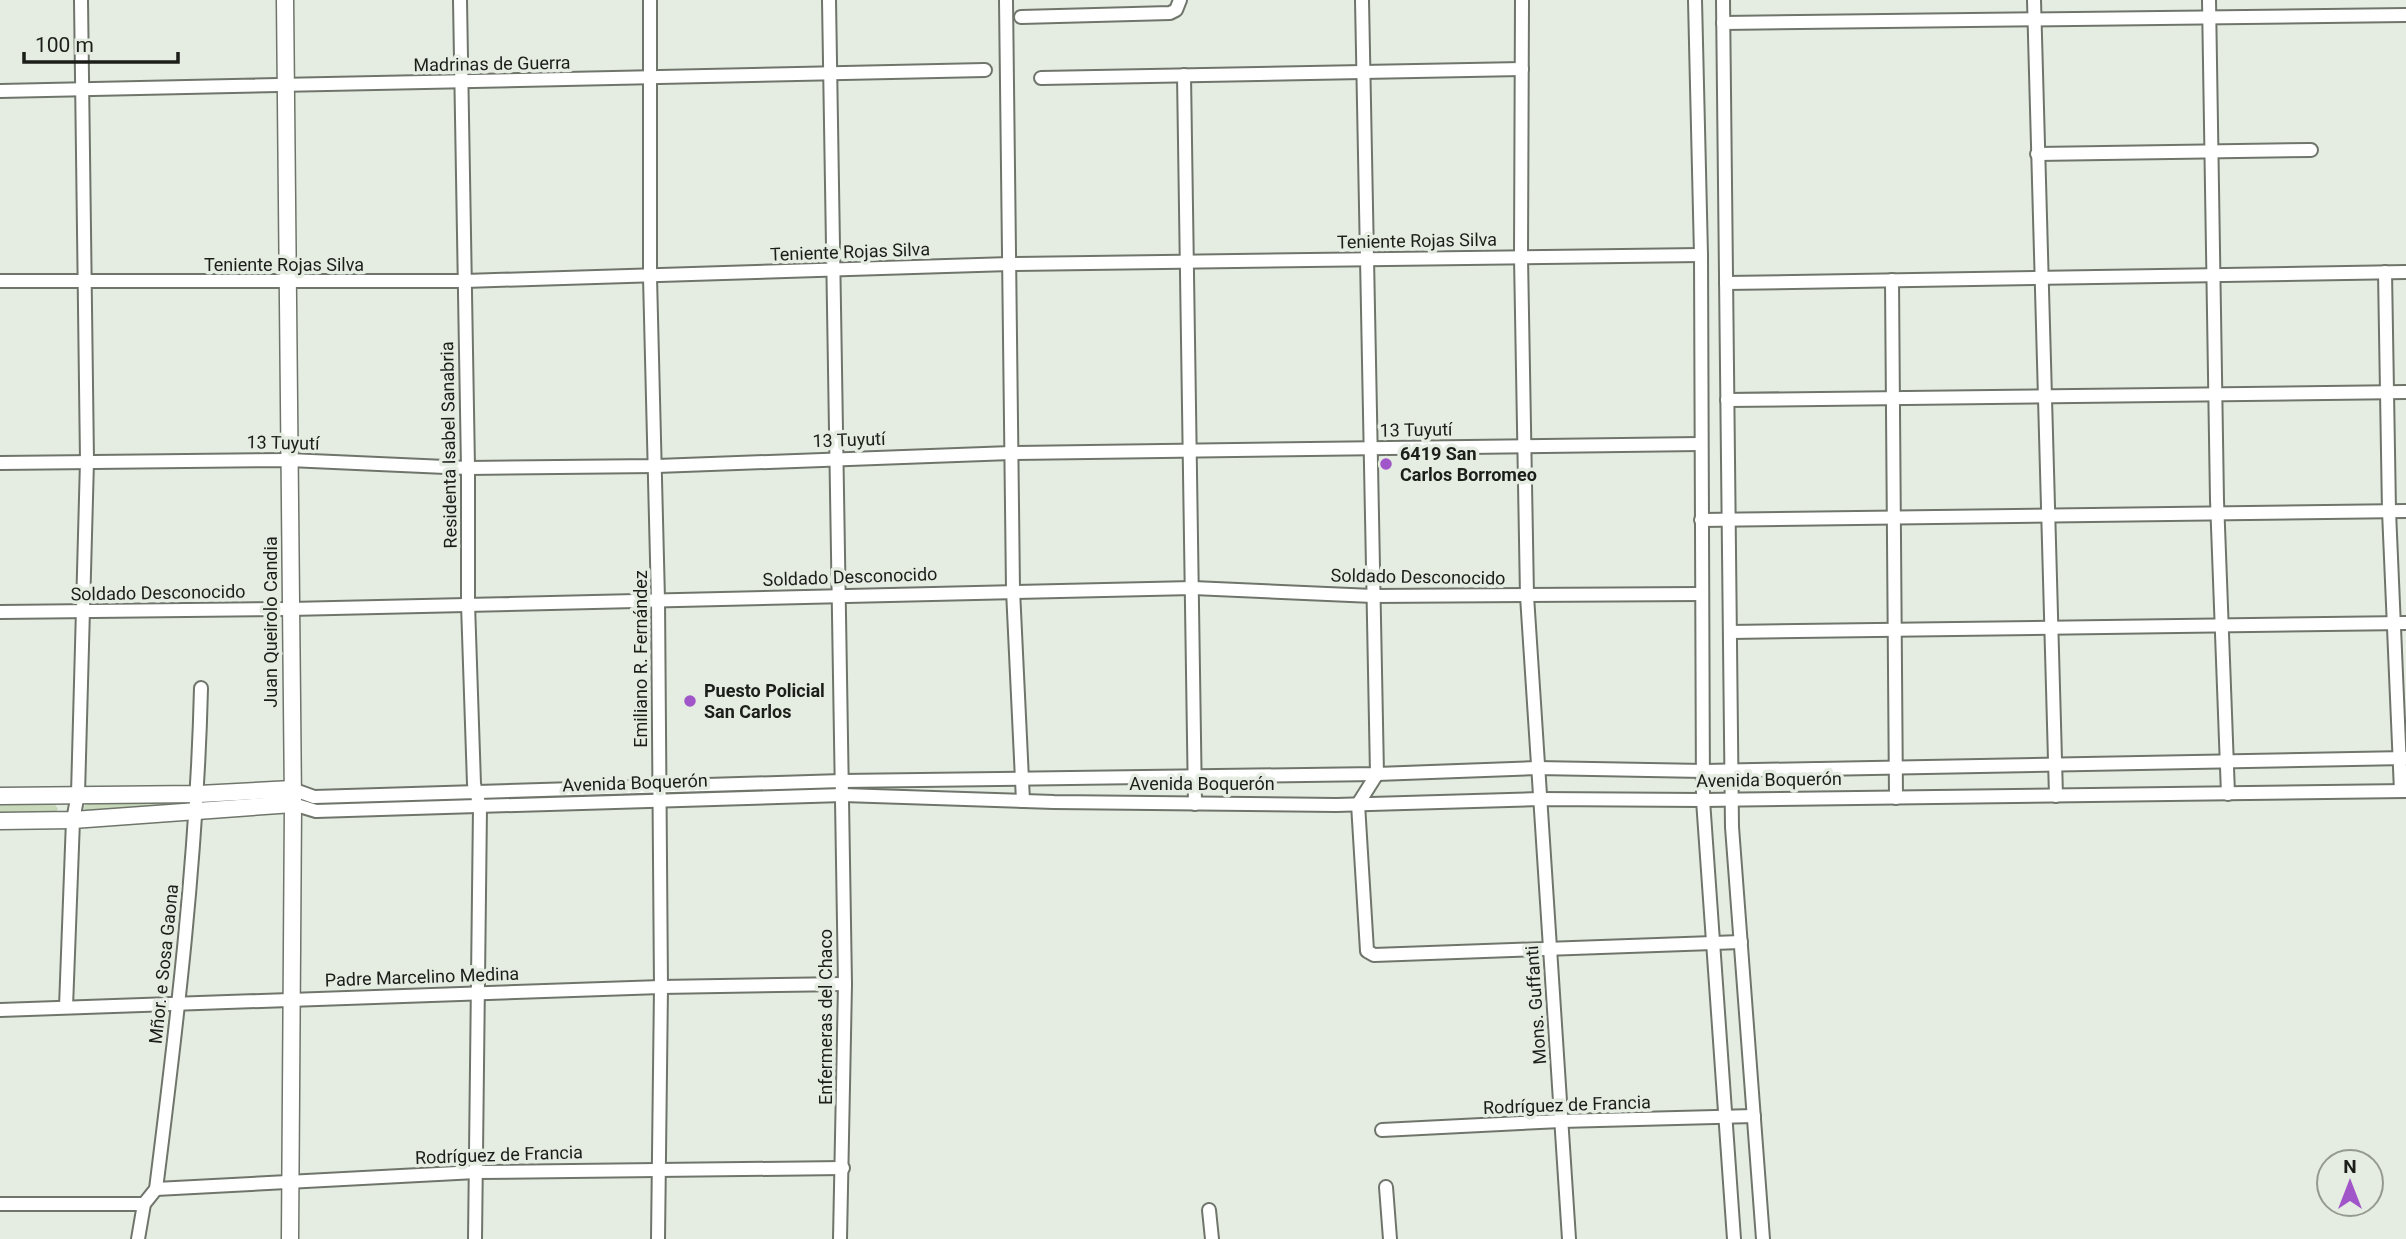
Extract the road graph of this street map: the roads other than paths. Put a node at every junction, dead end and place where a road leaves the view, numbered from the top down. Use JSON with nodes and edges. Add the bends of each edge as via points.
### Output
{"nodes":[{"id":1,"x":81,"y":0,"type":"edge"},
{"id":2,"x":285,"y":0,"type":"edge"},
{"id":3,"x":460,"y":0,"type":"edge"},
{"id":4,"x":650,"y":0,"type":"edge"},
{"id":5,"x":830,"y":0,"type":"edge"},
{"id":6,"x":1006,"y":0,"type":"edge"},
{"id":7,"x":1180,"y":0,"type":"edge"},
{"id":8,"x":1362,"y":0,"type":"edge"},
{"id":9,"x":1522,"y":0,"type":"edge"},
{"id":10,"x":1695,"y":0,"type":"edge"},
{"id":11,"x":1723,"y":0,"type":"edge"},
{"id":12,"x":2034,"y":0,"type":"edge"},
{"id":13,"x":2209,"y":0,"type":"edge"},
{"id":14,"x":2406,"y":15,"type":"edge"},
{"id":15,"x":1021,"y":17,"type":"dead end"},
{"id":16,"x":2034,"y":20,"type":"junction"},
{"id":17,"x":2209,"y":20,"type":"junction"},
{"id":18,"x":1723,"y":23,"type":"junction"},
{"id":19,"x":1522,"y":69,"type":"junction"},
{"id":20,"x":985,"y":70,"type":"dead end"},
{"id":21,"x":1365,"y":73,"type":"junction"},
{"id":22,"x":830,"y":75,"type":"junction"},
{"id":23,"x":1184,"y":75,"type":"junction"},
{"id":24,"x":1041,"y":78,"type":"dead end"},
{"id":25,"x":651,"y":79,"type":"junction"},
{"id":26,"x":460,"y":82,"type":"junction"},
{"id":27,"x":285,"y":86,"type":"junction"},
{"id":28,"x":83,"y":90,"type":"junction"},
{"id":29,"x":0,"y":91,"type":"edge"},
{"id":30,"x":2311,"y":150,"type":"dead end"},
{"id":31,"x":2211,"y":153,"type":"junction"},
{"id":32,"x":2037,"y":154,"type":"junction"},
{"id":33,"x":1701,"y":255,"type":"junction"},
{"id":34,"x":1521,"y":257,"type":"junction"},
{"id":35,"x":1366,"y":260,"type":"junction"},
{"id":36,"x":1188,"y":261,"type":"junction"},
{"id":37,"x":1010,"y":264,"type":"junction"},
{"id":38,"x":833,"y":270,"type":"junction"},
{"id":39,"x":2385,"y":272,"type":"junction"},
{"id":40,"x":2406,"y":272,"type":"edge"},
{"id":41,"x":2213,"y":275,"type":"junction"},
{"id":42,"x":650,"y":277,"type":"junction"},
{"id":43,"x":2040,"y":278,"type":"junction"},
{"id":44,"x":86,"y":280,"type":"junction"},
{"id":45,"x":1892,"y":280,"type":"junction"},
{"id":46,"x":0,"y":281,"type":"edge"},
{"id":47,"x":465,"y":281,"type":"junction"},
{"id":48,"x":288,"y":283,"type":"junction"},
{"id":49,"x":1726,"y":283,"type":"junction"},
{"id":50,"x":2385,"y":392,"type":"junction"},
{"id":51,"x":2406,"y":392,"type":"edge"},
{"id":52,"x":2216,"y":394,"type":"junction"},
{"id":53,"x":2043,"y":397,"type":"junction"},
{"id":54,"x":1892,"y":398,"type":"junction"},
{"id":55,"x":1727,"y":400,"type":"junction"},
{"id":56,"x":1700,"y":444,"type":"junction"},
{"id":57,"x":1526,"y":446,"type":"junction"},
{"id":58,"x":1370,"y":448,"type":"junction"},
{"id":59,"x":1189,"y":451,"type":"junction"},
{"id":60,"x":1011,"y":453,"type":"junction"},
{"id":61,"x":834,"y":458,"type":"junction"},
{"id":62,"x":289,"y":460,"type":"junction"},
{"id":63,"x":87,"y":461,"type":"junction"},
{"id":64,"x":0,"y":463,"type":"edge"},
{"id":65,"x":657,"y":466,"type":"junction"},
{"id":66,"x":468,"y":468,"type":"junction"},
{"id":67,"x":2406,"y":510,"type":"edge"},
{"id":68,"x":2389,"y":511,"type":"junction"},
{"id":69,"x":2219,"y":512,"type":"junction"},
{"id":70,"x":2048,"y":514,"type":"junction"},
{"id":71,"x":1896,"y":517,"type":"junction"},
{"id":72,"x":1729,"y":519,"type":"junction"},
{"id":73,"x":1701,"y":520,"type":"junction"},
{"id":74,"x":1193,"y":587,"type":"junction"},
{"id":75,"x":1013,"y":590,"type":"junction"},
{"id":76,"x":1702,"y":594,"type":"junction"},
{"id":77,"x":837,"y":595,"type":"junction"},
{"id":78,"x":1373,"y":596,"type":"junction"},
{"id":79,"x":1527,"y":596,"type":"junction"},
{"id":80,"x":659,"y":600,"type":"junction"},
{"id":81,"x":468,"y":604,"type":"junction"},
{"id":82,"x":290,"y":609,"type":"junction"},
{"id":83,"x":84,"y":611,"type":"junction"},
{"id":84,"x":0,"y":612,"type":"edge"},
{"id":85,"x":2400,"y":623,"type":"edge"},
{"id":86,"x":2223,"y":625,"type":"junction"},
{"id":87,"x":2052,"y":626,"type":"junction"},
{"id":88,"x":1896,"y":631,"type":"junction"},
{"id":89,"x":1730,"y":632,"type":"junction"},
{"id":90,"x":201,"y":688,"type":"dead end"},
{"id":91,"x":2402,"y":758,"type":"edge"},
{"id":92,"x":2227,"y":760,"type":"junction"},
{"id":93,"x":2056,"y":763,"type":"junction"},
{"id":94,"x":1897,"y":765,"type":"junction"},
{"id":95,"x":1537,"y":768,"type":"junction"},
{"id":96,"x":1704,"y":771,"type":"junction"},
{"id":97,"x":1731,"y":771,"type":"junction"},
{"id":98,"x":1377,"y":775,"type":"junction"},
{"id":99,"x":1195,"y":777,"type":"junction"},
{"id":100,"x":1021,"y":778,"type":"junction"},
{"id":101,"x":842,"y":781,"type":"junction"},
{"id":102,"x":659,"y":786,"type":"junction"},
{"id":103,"x":2403,"y":791,"type":"edge"},
{"id":104,"x":476,"y":792,"type":"junction"},
{"id":105,"x":78,"y":794,"type":"junction"},
{"id":106,"x":2228,"y":794,"type":"junction"},
{"id":107,"x":843,"y":795,"type":"junction"},
{"id":108,"x":0,"y":796,"type":"edge"},
{"id":109,"x":293,"y":796,"type":"junction"},
{"id":110,"x":2056,"y":796,"type":"junction"},
{"id":111,"x":1896,"y":798,"type":"junction"},
{"id":112,"x":1539,"y":799,"type":"junction"},
{"id":113,"x":1703,"y":800,"type":"junction"},
{"id":114,"x":1732,"y":800,"type":"junction"},
{"id":115,"x":1023,"y":801,"type":"junction"},
{"id":116,"x":198,"y":802,"type":"junction"},
{"id":117,"x":659,"y":802,"type":"junction"},
{"id":118,"x":1195,"y":804,"type":"junction"},
{"id":119,"x":1358,"y":804,"type":"junction"},
{"id":120,"x":480,"y":807,"type":"junction"},
{"id":121,"x":73,"y":820,"type":"junction"},
{"id":122,"x":0,"y":821,"type":"edge"},
{"id":123,"x":1741,"y":942,"type":"junction"},
{"id":124,"x":1713,"y":944,"type":"junction"},
{"id":125,"x":1549,"y":947,"type":"junction"},
{"id":126,"x":845,"y":984,"type":"junction"},
{"id":127,"x":661,"y":987,"type":"junction"},
{"id":128,"x":479,"y":993,"type":"junction"},
{"id":129,"x":291,"y":999,"type":"junction"},
{"id":130,"x":179,"y":1004,"type":"junction"},
{"id":131,"x":66,"y":1007,"type":"junction"},
{"id":132,"x":0,"y":1010,"type":"edge"},
{"id":133,"x":1754,"y":1116,"type":"junction"},
{"id":134,"x":1724,"y":1118,"type":"junction"},
{"id":135,"x":1561,"y":1121,"type":"junction"},
{"id":136,"x":1382,"y":1130,"type":"dead end"},
{"id":137,"x":659,"y":1168,"type":"junction"},
{"id":138,"x":843,"y":1168,"type":"junction"},
{"id":139,"x":476,"y":1172,"type":"junction"},
{"id":140,"x":290,"y":1180,"type":"junction"},
{"id":141,"x":1386,"y":1187,"type":"dead end"},
{"id":142,"x":156,"y":1189,"type":"junction"},
{"id":143,"x":0,"y":1204,"type":"edge"},
{"id":144,"x":144,"y":1204,"type":"junction"},
{"id":145,"x":1209,"y":1210,"type":"dead end"},
{"id":146,"x":138,"y":1239,"type":"edge"},
{"id":147,"x":289,"y":1239,"type":"edge"},
{"id":148,"x":475,"y":1239,"type":"edge"},
{"id":149,"x":658,"y":1239,"type":"edge"},
{"id":150,"x":840,"y":1239,"type":"edge"},
{"id":151,"x":1212,"y":1239,"type":"edge"},
{"id":152,"x":1390,"y":1239,"type":"edge"},
{"id":153,"x":1569,"y":1239,"type":"edge"},
{"id":154,"x":1734,"y":1239,"type":"edge"},
{"id":155,"x":1763,"y":1239,"type":"edge"}],
"edges":[{"from":1,"to":28,"type":"street"},
{"from":2,"to":27,"type":"street","name":"Juan Queirolo Candia"},
{"from":3,"to":26,"type":"street","name":"Residenta Isabel Sanabria"},
{"from":4,"to":25,"type":"street","name":"Emiliano R. Fernández"},
{"from":5,"to":22,"type":"street","name":"Enfermeras del Chaco"},
{"from":6,"to":37,"type":"street"},
{"from":7,"to":15,"type":"street","via":[[1170,13]]},
{"from":8,"to":21,"type":"street"},
{"from":9,"to":19,"type":"street","name":"Mons. Guffanti"},
{"from":10,"to":33,"type":"street"},
{"from":11,"to":18,"type":"street"},
{"from":12,"to":16,"type":"street"},
{"from":13,"to":17,"type":"street"},
{"from":14,"to":17,"type":"street"},
{"from":16,"to":17,"type":"street"},
{"from":16,"to":18,"type":"street"},
{"from":16,"to":32,"type":"street"},
{"from":17,"to":31,"type":"street"},
{"from":18,"to":49,"type":"street"},
{"from":19,"to":21,"type":"street"},
{"from":19,"to":34,"type":"street","name":"Mons. Guffanti"},
{"from":20,"to":22,"type":"street","name":"Madrinas de Guerra"},
{"from":21,"to":23,"type":"street"},
{"from":21,"to":35,"type":"street"},
{"from":22,"to":25,"type":"street","name":"Madrinas de Guerra"},
{"from":22,"to":38,"type":"street","name":"Enfermeras del Chaco"},
{"from":23,"to":24,"type":"street"},
{"from":23,"to":36,"type":"street"},
{"from":25,"to":26,"type":"street","name":"Madrinas de Guerra"},
{"from":25,"to":42,"type":"street","name":"Emiliano R. Fernández"},
{"from":26,"to":27,"type":"street","name":"Madrinas de Guerra"},
{"from":26,"to":47,"type":"street","name":"Residenta Isabel Sanabria"},
{"from":27,"to":28,"type":"street","name":"Madrinas de Guerra"},
{"from":27,"to":48,"type":"street","name":"Juan Queirolo Candia"},
{"from":28,"to":29,"type":"street","name":"Madrinas de Guerra"},
{"from":28,"to":44,"type":"street"},
{"from":30,"to":31,"type":"street"},
{"from":31,"to":32,"type":"street"},
{"from":31,"to":41,"type":"street"},
{"from":32,"to":43,"type":"street"},
{"from":33,"to":34,"type":"street","name":"Teniente Rojas Silva"},
{"from":33,"to":56,"type":"street"},
{"from":34,"to":35,"type":"street","name":"Teniente Rojas Silva"},
{"from":34,"to":57,"type":"street","name":"Mons. Guffanti"},
{"from":35,"to":36,"type":"street","name":"Teniente Rojas Silva"},
{"from":35,"to":58,"type":"street"},
{"from":36,"to":37,"type":"street","name":"Teniente Rojas Silva"},
{"from":36,"to":59,"type":"street"},
{"from":37,"to":38,"type":"street","name":"Teniente Rojas Silva"},
{"from":37,"to":60,"type":"street"},
{"from":38,"to":42,"type":"street","name":"Teniente Rojas Silva"},
{"from":38,"to":61,"type":"street","name":"Enfermeras del Chaco"},
{"from":39,"to":40,"type":"street"},
{"from":39,"to":41,"type":"street"},
{"from":39,"to":50,"type":"street"},
{"from":41,"to":43,"type":"street"},
{"from":41,"to":52,"type":"street"},
{"from":42,"to":47,"type":"street","name":"Teniente Rojas Silva"},
{"from":42,"to":65,"type":"street","name":"Emiliano R. Fernández"},
{"from":43,"to":45,"type":"street"},
{"from":43,"to":53,"type":"street"},
{"from":44,"to":46,"type":"street","name":"Teniente Rojas Silva"},
{"from":44,"to":48,"type":"street","name":"Teniente Rojas Silva"},
{"from":44,"to":63,"type":"street"},
{"from":45,"to":49,"type":"street"},
{"from":45,"to":54,"type":"street"},
{"from":47,"to":48,"type":"street","name":"Teniente Rojas Silva"},
{"from":47,"to":66,"type":"street","name":"Residenta Isabel Sanabria"},
{"from":48,"to":62,"type":"street","name":"Juan Queirolo Candia"},
{"from":49,"to":55,"type":"street"},
{"from":50,"to":51,"type":"street"},
{"from":50,"to":52,"type":"street"},
{"from":50,"to":68,"type":"street"},
{"from":52,"to":53,"type":"street"},
{"from":52,"to":69,"type":"street"},
{"from":53,"to":54,"type":"street"},
{"from":53,"to":70,"type":"street"},
{"from":54,"to":55,"type":"street"},
{"from":54,"to":71,"type":"street"},
{"from":55,"to":72,"type":"street"},
{"from":56,"to":57,"type":"street","name":"13 Tuyutí"},
{"from":56,"to":73,"type":"street"},
{"from":57,"to":58,"type":"street","name":"13 Tuyutí"},
{"from":57,"to":79,"type":"street","name":"Mons. Guffanti"},
{"from":58,"to":59,"type":"street","name":"13 Tuyutí"},
{"from":58,"to":78,"type":"street"},
{"from":59,"to":60,"type":"street","name":"13 Tuyutí"},
{"from":59,"to":74,"type":"street"},
{"from":60,"to":61,"type":"street","name":"13 Tuyutí"},
{"from":60,"to":75,"type":"street"},
{"from":61,"to":65,"type":"street","name":"13 Tuyutí"},
{"from":61,"to":77,"type":"street","name":"Enfermeras del Chaco"},
{"from":62,"to":63,"type":"street","name":"13 Tuyutí"},
{"from":62,"to":66,"type":"street","name":"13 Tuyutí"},
{"from":62,"to":82,"type":"street","name":"Juan Queirolo Candia"},
{"from":63,"to":64,"type":"street","name":"13 Tuyutí"},
{"from":63,"to":83,"type":"street"},
{"from":65,"to":66,"type":"street","name":"13 Tuyutí"},
{"from":65,"to":80,"type":"street","name":"Emiliano R. Fernández"},
{"from":66,"to":81,"type":"street","name":"Residenta Isabel Sanabria"},
{"from":67,"to":68,"type":"street"},
{"from":68,"to":69,"type":"street"},
{"from":68,"to":85,"type":"street"},
{"from":69,"to":70,"type":"street"},
{"from":69,"to":86,"type":"street"},
{"from":70,"to":71,"type":"street"},
{"from":70,"to":87,"type":"street"},
{"from":71,"to":72,"type":"street"},
{"from":71,"to":88,"type":"street"},
{"from":72,"to":73,"type":"street"},
{"from":72,"to":89,"type":"street"},
{"from":73,"to":76,"type":"street"},
{"from":74,"to":75,"type":"street","name":"Soldado Desconocido"},
{"from":74,"to":78,"type":"street","name":"Soldado Desconocido"},
{"from":74,"to":99,"type":"street"},
{"from":75,"to":77,"type":"street","name":"Soldado Desconocido"},
{"from":75,"to":100,"type":"street"},
{"from":76,"to":79,"type":"street","name":"Soldado Desconocido"},
{"from":76,"to":96,"type":"street"},
{"from":77,"to":80,"type":"street","name":"Soldado Desconocido"},
{"from":77,"to":101,"type":"street","name":"Enfermeras del Chaco"},
{"from":78,"to":79,"type":"street","name":"Soldado Desconocido"},
{"from":78,"to":98,"type":"street"},
{"from":79,"to":95,"type":"street","name":"Mons. Guffanti"},
{"from":80,"to":81,"type":"street","name":"Soldado Desconocido"},
{"from":80,"to":102,"type":"street","name":"Emiliano R. Fernández"},
{"from":81,"to":82,"type":"street","name":"Soldado Desconocido"},
{"from":81,"to":104,"type":"street","name":"Residenta Isabel Sanabria"},
{"from":82,"to":83,"type":"street","name":"Soldado Desconocido"},
{"from":82,"to":109,"type":"street","name":"Juan Queirolo Candia"},
{"from":83,"to":84,"type":"street","name":"Soldado Desconocido"},
{"from":83,"to":105,"type":"street"},
{"from":85,"to":86,"type":"street"},
{"from":85,"to":91,"type":"street"},
{"from":86,"to":87,"type":"street"},
{"from":86,"to":92,"type":"street"},
{"from":87,"to":88,"type":"street"},
{"from":87,"to":93,"type":"street"},
{"from":88,"to":89,"type":"street"},
{"from":88,"to":94,"type":"street"},
{"from":89,"to":97,"type":"street"},
{"from":90,"to":116,"type":"street","name":"Mñor. e Sosa Gaona"},
{"from":91,"to":92,"type":"street","name":"Avenida Boquerón"},
{"from":91,"to":103,"type":"street"},
{"from":92,"to":93,"type":"street","name":"Avenida Boquerón"},
{"from":92,"to":106,"type":"street"},
{"from":93,"to":94,"type":"street","name":"Avenida Boquerón"},
{"from":93,"to":110,"type":"street"},
{"from":94,"to":97,"type":"street","name":"Avenida Boquerón"},
{"from":94,"to":111,"type":"street"},
{"from":95,"to":96,"type":"street","name":"Avenida Boquerón"},
{"from":95,"to":98,"type":"street","name":"Avenida Boquerón"},
{"from":95,"to":112,"type":"street","name":"Mons. Guffanti"},
{"from":96,"to":97,"type":"street","name":"Avenida Boquerón"},
{"from":96,"to":113,"type":"street"},
{"from":97,"to":114,"type":"street"},
{"from":98,"to":99,"type":"street","name":"Avenida Boquerón"},
{"from":98,"to":119,"type":"street"},
{"from":99,"to":100,"type":"street","name":"Avenida Boquerón"},
{"from":99,"to":118,"type":"street"},
{"from":100,"to":101,"type":"street","name":"Avenida Boquerón"},
{"from":100,"to":115,"type":"street"},
{"from":101,"to":102,"type":"street","name":"Avenida Boquerón"},
{"from":101,"to":107,"type":"street","name":"Enfermeras del Chaco"},
{"from":102,"to":104,"type":"street","name":"Avenida Boquerón"},
{"from":102,"to":117,"type":"street","name":"Emiliano R. Fernández"},
{"from":103,"to":106,"type":"street","name":"Avenida Boquerón"},
{"from":104,"to":109,"type":"street","name":"Avenida Boquerón"},
{"from":104,"to":120,"type":"street","name":"Residenta Isabel Sanabria"},
{"from":105,"to":108,"type":"street","name":"Avenida Boquerón"},
{"from":105,"to":116,"type":"street","name":"Avenida Boquerón"},
{"from":105,"to":121,"type":"street"},
{"from":106,"to":110,"type":"street","name":"Avenida Boquerón"},
{"from":107,"to":115,"type":"street","name":"Avenida Boquerón"},
{"from":107,"to":117,"type":"street","name":"Avenida Boquerón"},
{"from":107,"to":126,"type":"street","name":"Enfermeras del Chaco"},
{"from":109,"to":116,"type":"street","name":"Avenida Boquerón"},
{"from":109,"to":120,"type":"street","name":"Avenida Boquerón","via":[[316,811]]},
{"from":109,"to":129,"type":"street","name":"Juan Queirolo Candia"},
{"from":110,"to":111,"type":"street","name":"Avenida Boquerón"},
{"from":111,"to":114,"type":"street","name":"Avenida Boquerón"},
{"from":112,"to":113,"type":"street","name":"Avenida Boquerón"},
{"from":112,"to":119,"type":"street","name":"Avenida Boquerón"},
{"from":112,"to":125,"type":"street","name":"Mons. Guffanti"},
{"from":113,"to":114,"type":"street","name":"Avenida Boquerón"},
{"from":113,"to":124,"type":"street"},
{"from":114,"to":123,"type":"street"},
{"from":115,"to":118,"type":"street","name":"Avenida Boquerón"},
{"from":116,"to":121,"type":"street","name":"Avenida Boquerón"},
{"from":116,"to":130,"type":"street","name":"Mñor. e Sosa Gaona"},
{"from":117,"to":120,"type":"street","name":"Avenida Boquerón"},
{"from":117,"to":127,"type":"street","name":"Emiliano R. Fernández"},
{"from":118,"to":119,"type":"street","name":"Avenida Boquerón"},
{"from":119,"to":125,"type":"street","via":[[1367,951],[1374,955]]},
{"from":120,"to":128,"type":"street","name":"Residenta Isabel Sanabria"},
{"from":121,"to":122,"type":"street","name":"Avenida Boquerón"},
{"from":121,"to":131,"type":"street"},
{"from":123,"to":124,"type":"street"},
{"from":123,"to":133,"type":"street"},
{"from":124,"to":125,"type":"street"},
{"from":124,"to":134,"type":"street"},
{"from":125,"to":135,"type":"street","name":"Mons. Guffanti"},
{"from":126,"to":127,"type":"street","name":"Padre Marcelino Medina"},
{"from":126,"to":138,"type":"street","name":"Enfermeras del Chaco"},
{"from":127,"to":128,"type":"street","name":"Padre Marcelino Medina"},
{"from":127,"to":137,"type":"street","name":"Emiliano R. Fernández"},
{"from":128,"to":129,"type":"street","name":"Padre Marcelino Medina"},
{"from":128,"to":139,"type":"street","name":"Residenta Isabel Sanabria"},
{"from":129,"to":130,"type":"street","name":"Padre Marcelino Medina"},
{"from":129,"to":140,"type":"street","name":"Juan Queirolo Candia"},
{"from":130,"to":131,"type":"street","name":"Padre Marcelino Medina"},
{"from":130,"to":142,"type":"street","name":"Mñor. e Sosa Gaona"},
{"from":131,"to":132,"type":"street","name":"Padre Marcelino Medina"},
{"from":133,"to":134,"type":"street","name":"Rodríguez de Francia"},
{"from":133,"to":155,"type":"street"},
{"from":134,"to":135,"type":"street","name":"Rodríguez de Francia"},
{"from":134,"to":154,"type":"street"},
{"from":135,"to":136,"type":"street","name":"Rodríguez de Francia"},
{"from":135,"to":153,"type":"street","name":"Mons. Guffanti"},
{"from":137,"to":138,"type":"street","name":"Rodríguez de Francia"},
{"from":137,"to":139,"type":"street","name":"Rodríguez de Francia"},
{"from":137,"to":149,"type":"street","name":"Emiliano R. Fernández"},
{"from":138,"to":150,"type":"street","name":"Enfermeras del Chaco"},
{"from":139,"to":140,"type":"street","name":"Rodríguez de Francia"},
{"from":139,"to":148,"type":"street","name":"Residenta Isabel Sanabria"},
{"from":140,"to":142,"type":"street","name":"Rodríguez de Francia"},
{"from":140,"to":147,"type":"street","name":"Juan Queirolo Candia"},
{"from":141,"to":152,"type":"street"},
{"from":142,"to":144,"type":"street"},
{"from":143,"to":144,"type":"street"},
{"from":144,"to":146,"type":"street"},
{"from":145,"to":151,"type":"street"}]}
